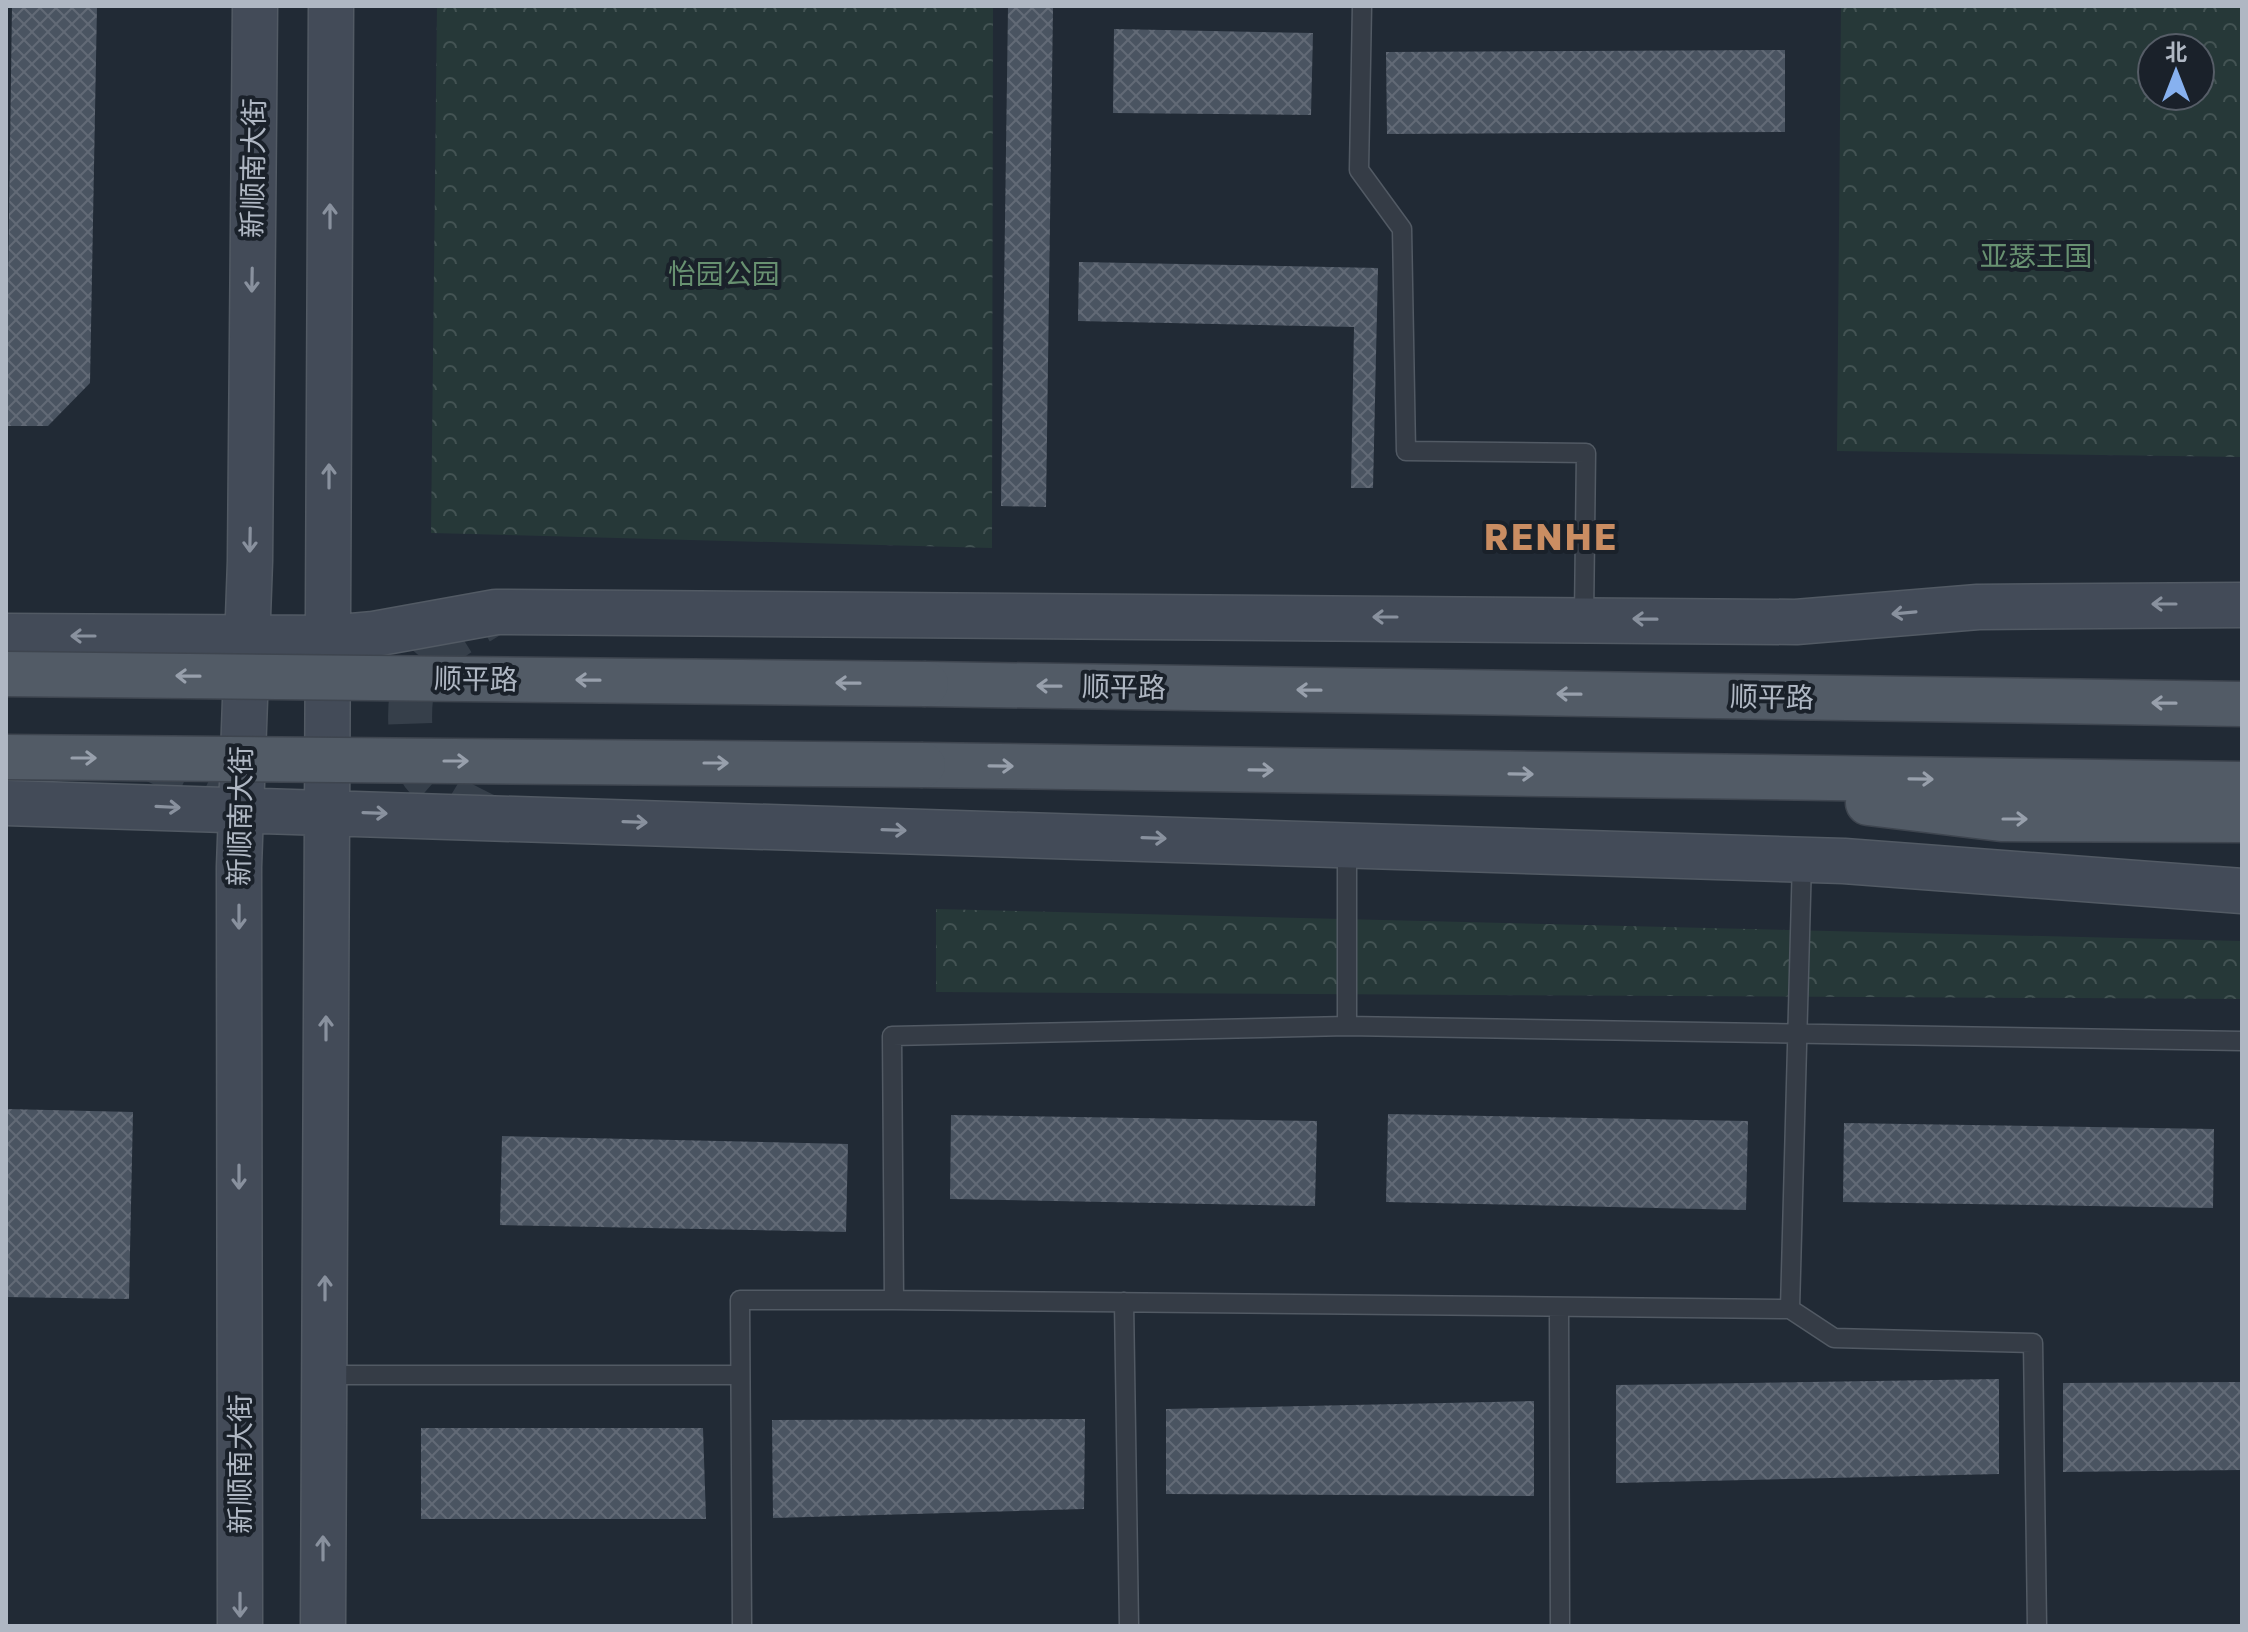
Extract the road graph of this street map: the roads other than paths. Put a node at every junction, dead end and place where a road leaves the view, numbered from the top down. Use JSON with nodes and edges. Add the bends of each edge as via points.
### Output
{"nodes":[{"id":1,"x":255,"y":6,"type":"edge"},
{"id":2,"x":331,"y":6,"type":"edge"},
{"id":3,"x":1362,"y":6,"type":"edge"},
{"id":4,"x":2242,"y":605,"type":"edge"},
{"id":5,"x":1584,"y":618,"type":"junction"},
{"id":6,"x":6,"y":636,"type":"edge"},
{"id":7,"x":245,"y":638,"type":"junction"},
{"id":8,"x":329,"y":638,"type":"junction"},
{"id":9,"x":6,"y":674,"type":"edge"},
{"id":10,"x":2242,"y":674,"type":"edge"},
{"id":11,"x":1731,"y":696,"type":"junction"},
{"id":12,"x":2242,"y":704,"type":"edge"},
{"id":13,"x":6,"y":757,"type":"edge"},
{"id":14,"x":1716,"y":777,"type":"junction"},
{"id":15,"x":2242,"y":784,"type":"edge"},
{"id":16,"x":6,"y":803,"type":"edge"},
{"id":17,"x":241,"y":811,"type":"junction"},
{"id":18,"x":325,"y":812,"type":"junction"},
{"id":19,"x":2242,"y":820,"type":"edge"},
{"id":20,"x":1347,"y":845,"type":"junction"},
{"id":21,"x":1802,"y":859,"type":"junction"},
{"id":22,"x":2242,"y":891,"type":"edge"},
{"id":23,"x":1347,"y":1026,"type":"junction"},
{"id":24,"x":1797,"y":1034,"type":"junction"},
{"id":25,"x":2242,"y":1041,"type":"edge"},
{"id":26,"x":894,"y":1300,"type":"junction"},
{"id":27,"x":1124,"y":1302,"type":"junction"},
{"id":28,"x":1559,"y":1308,"type":"junction"},
{"id":29,"x":1790,"y":1309,"type":"junction"},
{"id":30,"x":324,"y":1375,"type":"junction"},
{"id":31,"x":740,"y":1375,"type":"junction"},
{"id":32,"x":240,"y":1626,"type":"edge"},
{"id":33,"x":323,"y":1626,"type":"edge"},
{"id":34,"x":742,"y":1626,"type":"edge"},
{"id":35,"x":1129,"y":1626,"type":"edge"},
{"id":36,"x":1560,"y":1626,"type":"edge"},
{"id":37,"x":2037,"y":1626,"type":"edge"}],
"edges":[{"from":1,"to":7,"type":"street","name":"新顺南大街","one_way":true},
{"from":8,"to":2,"type":"street","one_way":true},
{"from":3,"to":5,"type":"lane","via":[[1359,170],[1402,229],[1406,451],[1586,453]]},
{"from":4,"to":5,"type":"street","one_way":true,"via":[[1978,607],[1796,622]]},
{"from":5,"to":8,"type":"street","one_way":true,"via":[[496,612]]},
{"from":7,"to":6,"type":"street","one_way":true},
{"from":7,"to":8,"type":"street"},
{"from":7,"to":17,"type":"street","name":"新顺南大街"},
{"from":8,"to":18,"type":"street"},
{"from":11,"to":9,"type":"main road","name":"顺平路","one_way":true,"bridge":true},
{"from":10,"to":11,"type":"main road","via":[[1935,674]]},
{"from":12,"to":11,"type":"main road","name":"顺平路","one_way":true},
{"from":13,"to":14,"type":"main road","one_way":true,"bridge":true},
{"from":14,"to":15,"type":"main road","one_way":true},
{"from":14,"to":19,"type":"main road","one_way":true,"via":[[2001,819]]},
{"from":16,"to":17,"type":"street","one_way":true},
{"from":17,"to":18,"type":"street"},
{"from":17,"to":32,"type":"street","name":"新顺南大街","one_way":true},
{"from":18,"to":20,"type":"street","one_way":true},
{"from":30,"to":18,"type":"street","one_way":true},
{"from":20,"to":21,"type":"street"},
{"from":20,"to":23,"type":"lane"},
{"from":21,"to":22,"type":"street"},
{"from":21,"to":24,"type":"lane"},
{"from":23,"to":24,"type":"lane"},
{"from":23,"to":26,"type":"lane","via":[[892,1036]]},
{"from":24,"to":25,"type":"lane"},
{"from":24,"to":29,"type":"lane"},
{"from":26,"to":27,"type":"lane"},
{"from":26,"to":31,"type":"lane","via":[[740,1300]]},
{"from":27,"to":28,"type":"lane"},
{"from":27,"to":35,"type":"lane"},
{"from":28,"to":29,"type":"lane"},
{"from":28,"to":36,"type":"lane"},
{"from":29,"to":37,"type":"lane","via":[[1834,1338],[2033,1343]]},
{"from":30,"to":31,"type":"lane"},
{"from":33,"to":30,"type":"street","one_way":true},
{"from":31,"to":34,"type":"lane"}]}
